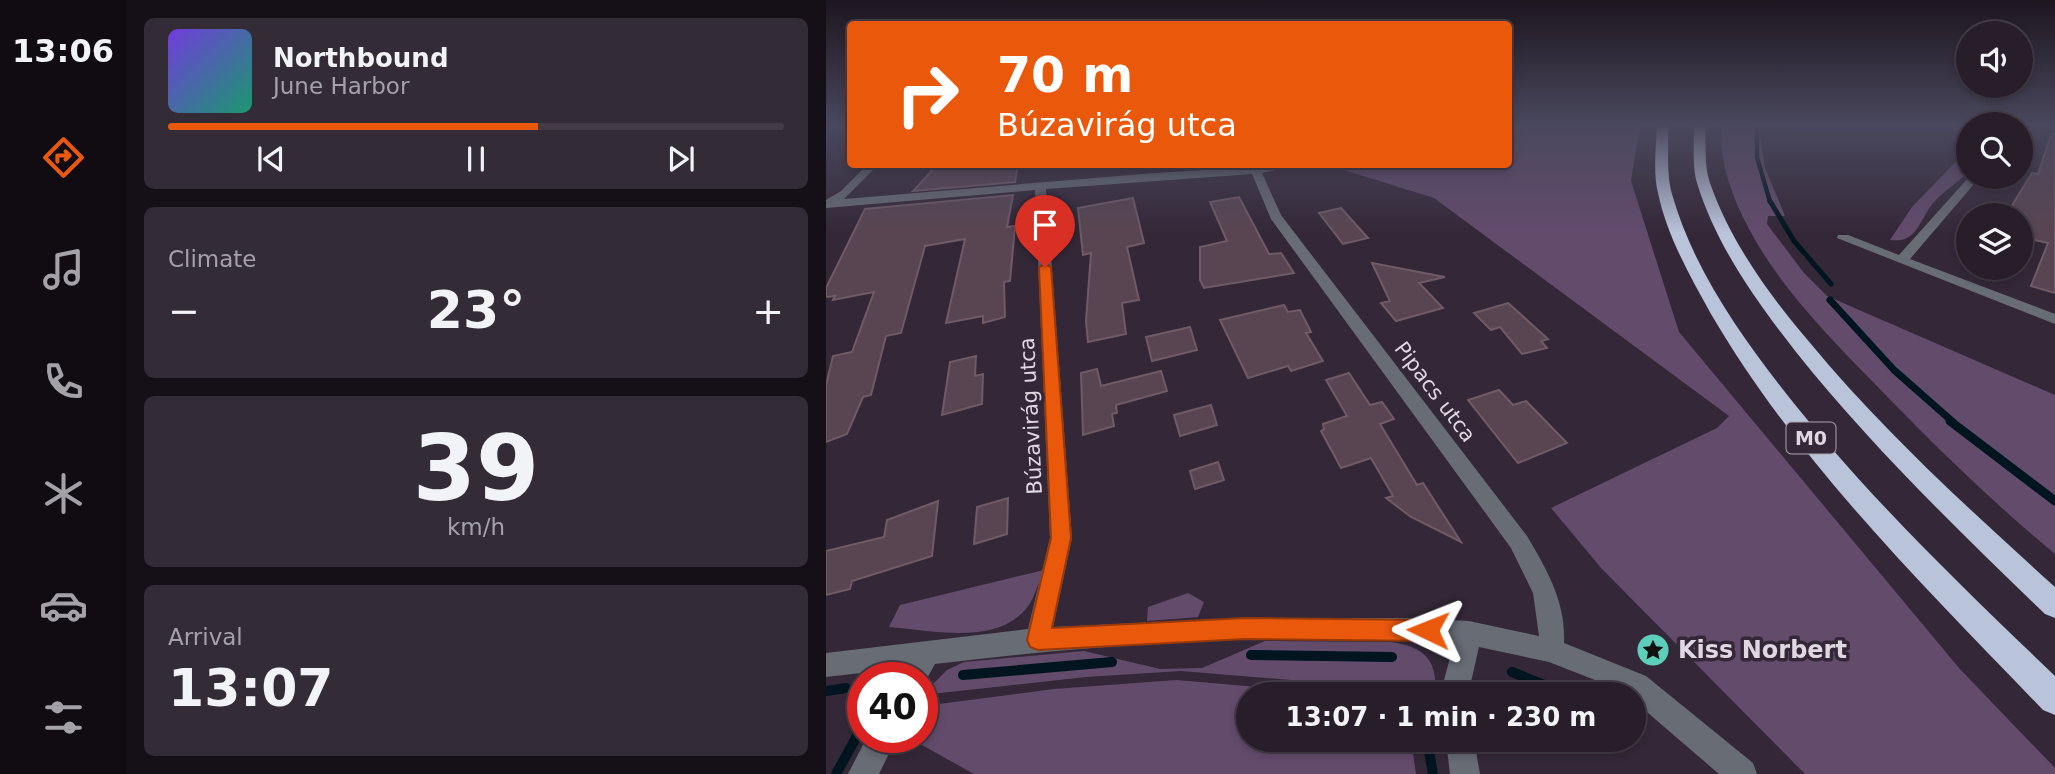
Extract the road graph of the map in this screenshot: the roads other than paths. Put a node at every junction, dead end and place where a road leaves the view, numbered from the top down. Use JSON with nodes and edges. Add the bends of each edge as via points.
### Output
{"nodes":[{"id":1,"x":1659,"y":161,"type":"edge"},
{"id":2,"x":1698,"y":161,"type":"edge"},
{"id":3,"x":870,"y":168,"type":"edge"},
{"id":4,"x":1274,"y":168,"type":"edge"},
{"id":5,"x":1256,"y":171,"type":"junction"},
{"id":6,"x":1040,"y":186,"type":"junction"},
{"id":7,"x":1964,"y":189,"type":"edge"},
{"id":8,"x":827,"y":206,"type":"edge"},
{"id":9,"x":1843,"y":238,"type":"dead end"},
{"id":10,"x":1903,"y":259,"type":"junction"},
{"id":11,"x":2055,"y":319,"type":"edge"},
{"id":12,"x":2055,"y":605,"type":"edge"},
{"id":13,"x":1469,"y":633,"type":"junction"},
{"id":14,"x":1038,"y":640,"type":"junction"},
{"id":15,"x":1551,"y":650,"type":"junction"},
{"id":16,"x":928,"y":651,"type":"junction"},
{"id":17,"x":922,"y":662,"type":"edge"},
{"id":18,"x":826,"y":665,"type":"edge"},
{"id":19,"x":1457,"y":682,"type":"edge"},
{"id":20,"x":2055,"y":699,"type":"edge"},
{"id":21,"x":1462,"y":752,"type":"edge"},
{"id":22,"x":874,"y":753,"type":"edge"},
{"id":23,"x":863,"y":774,"type":"edge"},
{"id":24,"x":1465,"y":774,"type":"edge"},
{"id":25,"x":1742,"y":774,"type":"edge"}],
"edges":[{"from":1,"to":20,"type":"highway","number":"M0","via":[[1671,222],[1694,273],[1784,406],[1921,563]]},
{"from":2,"to":12,"type":"highway","number":"M0","via":[[1710,206],[1749,275],[1786,326],[1949,505]]},
{"from":3,"to":8,"type":"street"},
{"from":4,"to":5,"type":"street"},
{"from":5,"to":6,"type":"street"},
{"from":5,"to":15,"type":"street","name":"Pipacs utca","via":[[1275,216],[1519,542],[1545,592],[1554,622]]},
{"from":6,"to":8,"type":"street"},
{"from":6,"to":14,"type":"street","name":"Búzavirág utca","via":[[1061,538]]},
{"from":7,"to":10,"type":"street"},
{"from":9,"to":10,"type":"street"},
{"from":10,"to":11,"type":"street"},
{"from":13,"to":14,"type":"street","via":[[1315,627]]},
{"from":13,"to":15,"type":"street"},
{"from":13,"to":19,"type":"street"},
{"from":14,"to":16,"type":"street"},
{"from":15,"to":25,"type":"street","via":[[1636,685]]},
{"from":16,"to":17,"type":"street"},
{"from":16,"to":18,"type":"street"},
{"from":21,"to":24,"type":"street"},
{"from":22,"to":23,"type":"street"}]}
